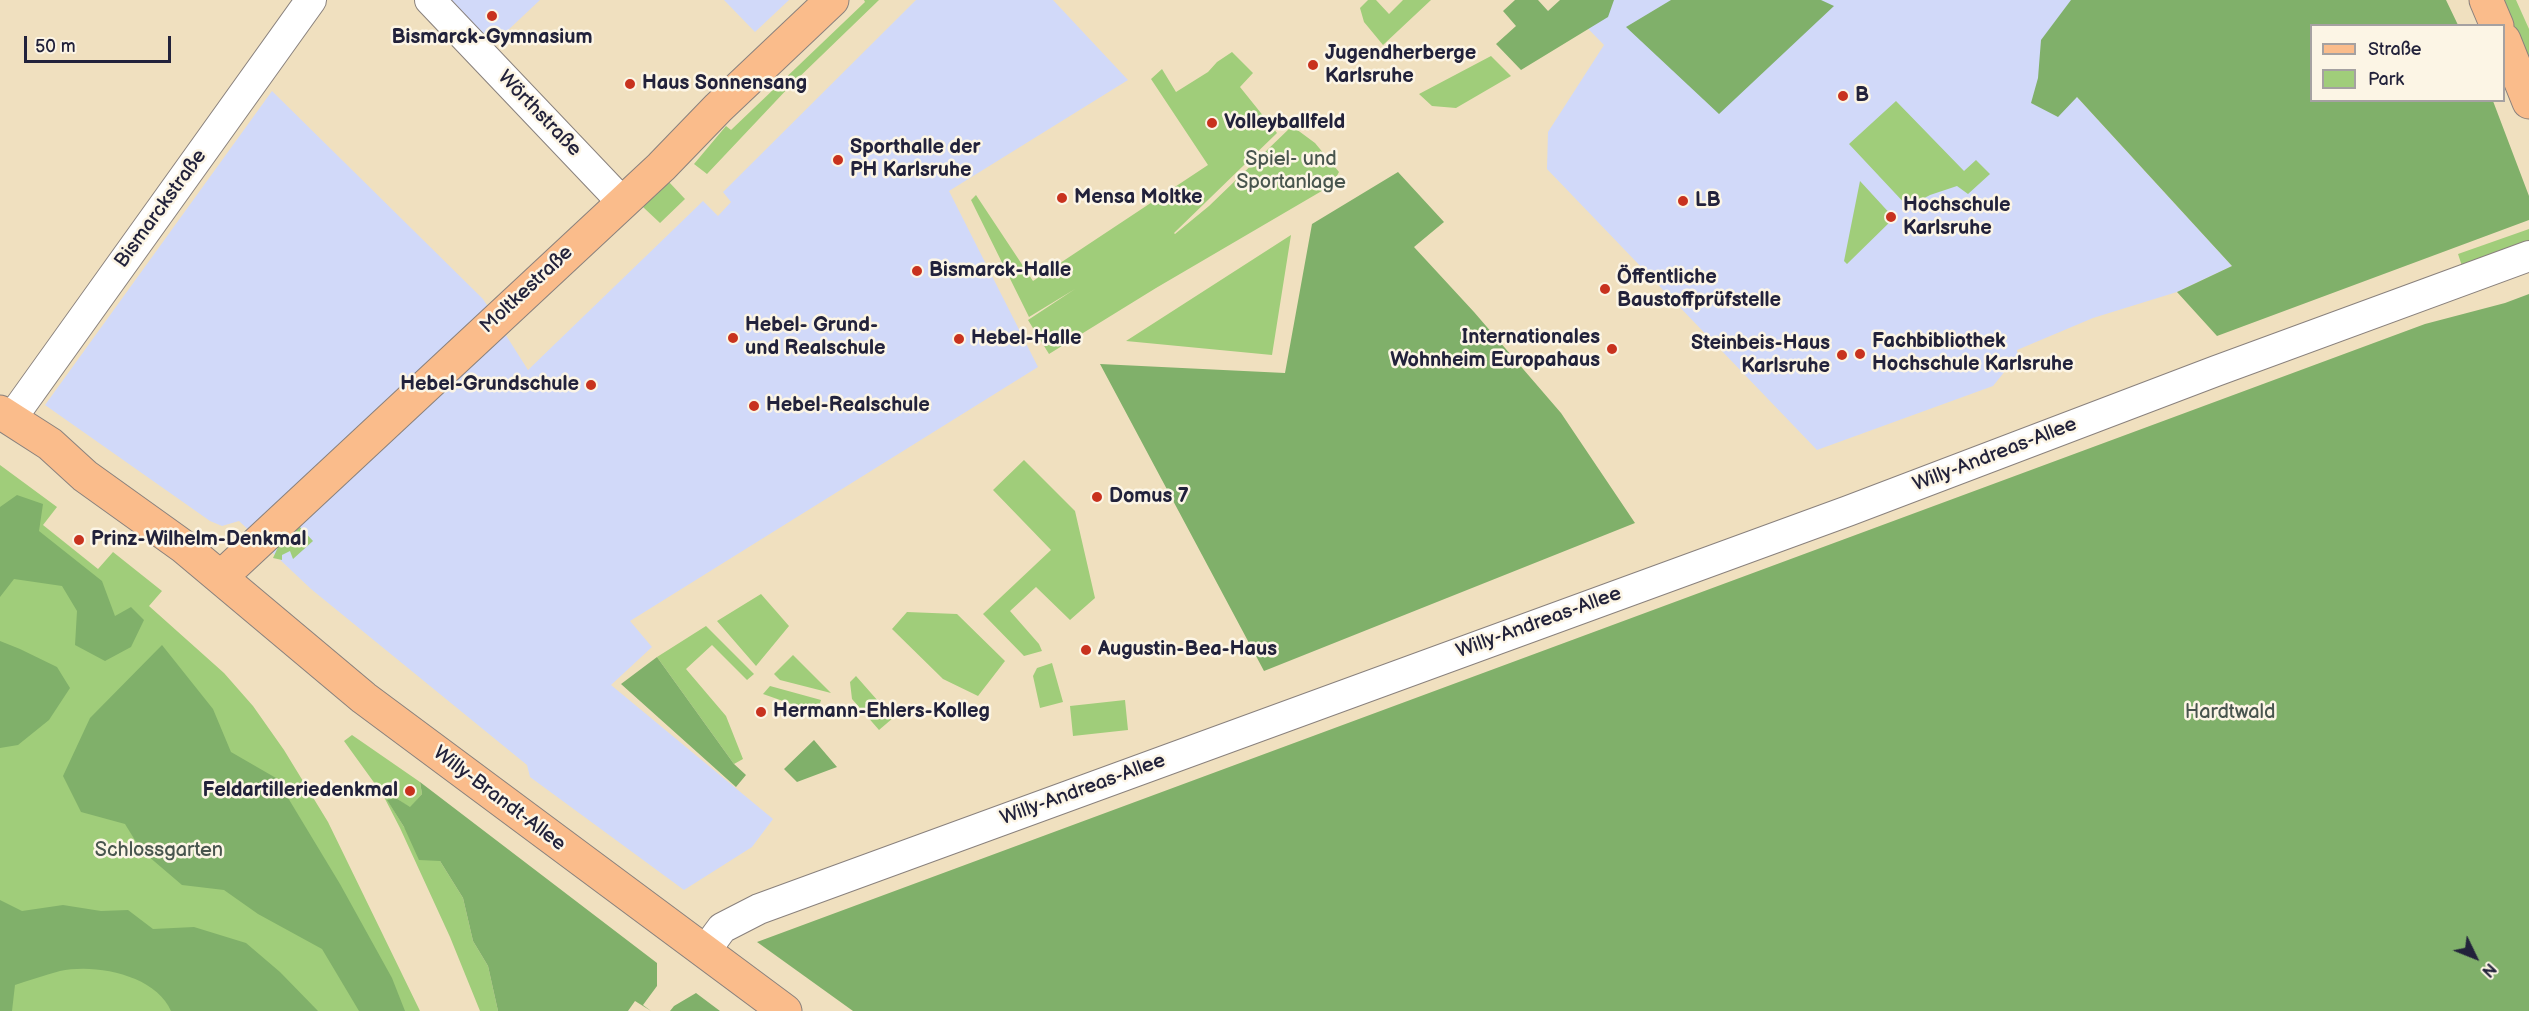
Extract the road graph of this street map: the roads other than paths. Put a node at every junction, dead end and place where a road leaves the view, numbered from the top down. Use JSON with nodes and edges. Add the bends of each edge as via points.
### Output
{"nodes":[{"id":1,"x":311,"y":0,"type":"edge"},
{"id":2,"x":430,"y":0,"type":"edge"},
{"id":3,"x":832,"y":0,"type":"edge"},
{"id":4,"x":2486,"y":0,"type":"edge"},
{"id":5,"x":2496,"y":24,"type":"edge"},
{"id":6,"x":2505,"y":42,"type":"edge"},
{"id":7,"x":2529,"y":102,"type":"edge"},
{"id":8,"x":623,"y":203,"type":"junction"},
{"id":9,"x":2529,"y":256,"type":"edge"},
{"id":10,"x":2529,"y":277,"type":"edge"},
{"id":11,"x":2384,"y":309,"type":"junction"},
{"id":12,"x":4,"y":422,"type":"edge"},
{"id":13,"x":221,"y":577,"type":"junction"},
{"id":14,"x":705,"y":951,"type":"junction"},
{"id":15,"x":785,"y":1011,"type":"edge"}],
"edges":[{"from":1,"to":12,"type":"street","name":"Bismarckstraße"},
{"from":2,"to":8,"type":"street","name":"Wörthstraße"},
{"from":3,"to":8,"type":"main road","name":"Moltkestraße"},
{"from":4,"to":5,"type":"main road"},
{"from":6,"to":7,"type":"main road"},
{"from":8,"to":13,"type":"main road","name":"Moltkestraße"},
{"from":9,"to":11,"type":"street","name":"Willy-Andreas-Allee"},
{"from":10,"to":11,"type":"street","name":"Willy-Andreas-Allee","via":[[2466,297]]},
{"from":11,"to":14,"type":"street","name":"Willy-Andreas-Allee","via":[[1848,512],[759,909],[722,928]]},
{"from":12,"to":13,"type":"main road","name":"Willy-Brandt-Allee","via":[[50,444],[85,476]]},
{"from":13,"to":14,"type":"main road","name":"Willy-Brandt-Allee","via":[[364,698]]},
{"from":14,"to":15,"type":"main road","name":"Willy-Brandt-Allee"}]}
